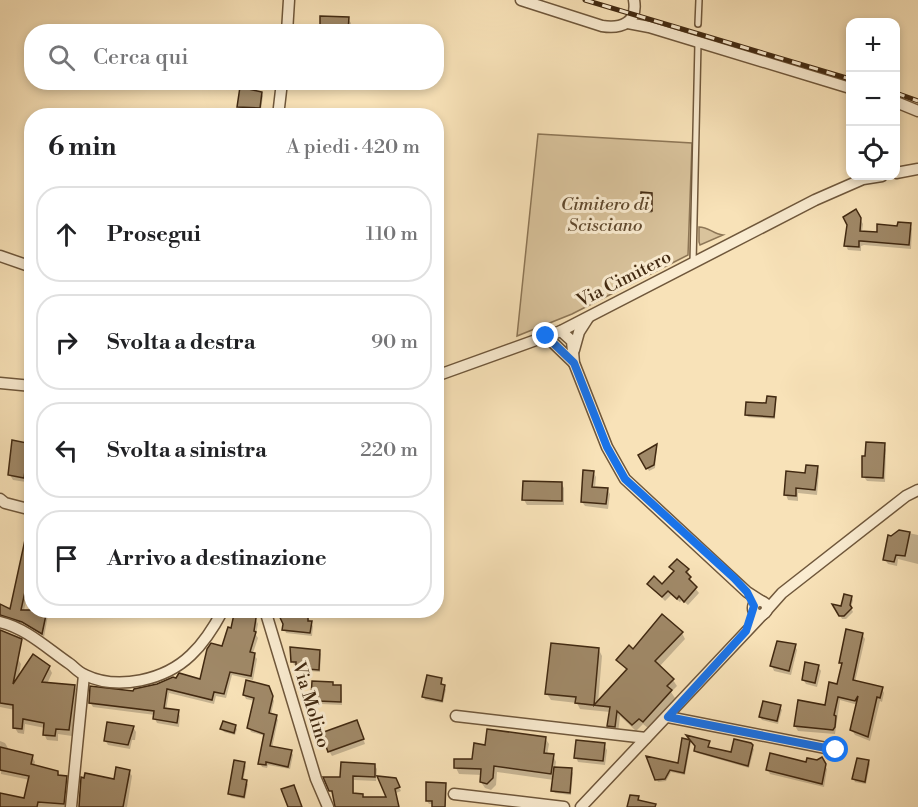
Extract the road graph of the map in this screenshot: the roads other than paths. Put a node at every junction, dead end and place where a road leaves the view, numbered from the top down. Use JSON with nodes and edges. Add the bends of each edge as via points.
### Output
{"nodes":[{"id":1,"x":288,"y":0,"type":"edge"},
{"id":2,"x":521,"y":0,"type":"edge"},
{"id":3,"x":634,"y":0,"type":"edge"},
{"id":4,"x":699,"y":0,"type":"edge"},
{"id":5,"x":628,"y":23,"type":"junction"},
{"id":6,"x":287,"y":24,"type":"edge"},
{"id":7,"x":698,"y":24,"type":"dead end"},
{"id":8,"x":698,"y":40,"type":"junction"},
{"id":9,"x":846,"y":87,"type":"edge"},
{"id":10,"x":281,"y":90,"type":"edge"},
{"id":11,"x":900,"y":104,"type":"edge"},
{"id":12,"x":280,"y":108,"type":"edge"},
{"id":13,"x":918,"y":111,"type":"edge"},
{"id":14,"x":918,"y":169,"type":"edge"},
{"id":15,"x":900,"y":172,"type":"edge"},
{"id":16,"x":861,"y":180,"type":"edge"},
{"id":17,"x":0,"y":256,"type":"edge"},
{"id":18,"x":693,"y":263,"type":"junction"},
{"id":19,"x":24,"y":264,"type":"edge"},
{"id":20,"x":590,"y":315,"type":"junction"},
{"id":21,"x":561,"y":331,"type":"junction"},
{"id":22,"x":546,"y":336,"type":"junction"},
{"id":23,"x":573,"y":350,"type":"junction"},
{"id":24,"x":574,"y":363,"type":"junction"},
{"id":25,"x":444,"y":373,"type":"edge"},
{"id":26,"x":0,"y":383,"type":"edge"},
{"id":27,"x":24,"y":385,"type":"edge"},
{"id":28,"x":918,"y":489,"type":"edge"},
{"id":29,"x":0,"y":499,"type":"edge"},
{"id":30,"x":24,"y":508,"type":"edge"},
{"id":31,"x":760,"y":607,"type":"junction"},
{"id":32,"x":218,"y":618,"type":"edge"},
{"id":33,"x":267,"y":618,"type":"edge"},
{"id":34,"x":0,"y":622,"type":"edge"},
{"id":35,"x":84,"y":675,"type":"junction"},
{"id":36,"x":456,"y":716,"type":"dead end"},
{"id":37,"x":668,"y":717,"type":"junction"},
{"id":38,"x":646,"y":738,"type":"junction"},
{"id":39,"x":836,"y":750,"type":"dead end"},
{"id":40,"x":454,"y":794,"type":"dead end"},
{"id":41,"x":71,"y":807,"type":"edge"},
{"id":42,"x":328,"y":807,"type":"edge"},
{"id":43,"x":564,"y":807,"type":"edge"},
{"id":44,"x":581,"y":807,"type":"edge"}],
"edges":[{"from":1,"to":6,"type":"street"},
{"from":2,"to":5,"type":"street","via":[[602,26]]},
{"from":3,"to":5,"type":"street","via":[[634,13]]},
{"from":4,"to":7,"type":"lane"},
{"from":5,"to":8,"type":"street"},
{"from":8,"to":9,"type":"street"},
{"from":8,"to":18,"type":"lane","name":"Via Cimitero"},
{"from":10,"to":12,"type":"street"},
{"from":11,"to":13,"type":"street"},
{"from":14,"to":15,"type":"street"},
{"from":16,"to":18,"type":"street","name":"Via Cimitero"},
{"from":17,"to":19,"type":"street"},
{"from":18,"to":20,"type":"street","name":"Via Cimitero"},
{"from":20,"to":21,"type":"street","name":"Via Cimitero"},
{"from":20,"to":23,"type":"street"},
{"from":21,"to":22,"type":"street","name":"Via Cimitero"},
{"from":21,"to":23,"type":"street","via":[[572,341]]},
{"from":22,"to":24,"type":"street"},
{"from":22,"to":25,"type":"street","name":"Via Cimitero"},
{"from":23,"to":24,"type":"street"},
{"from":24,"to":31,"type":"street","via":[[607,447],[625,479]]},
{"from":26,"to":27,"type":"street"},
{"from":28,"to":31,"type":"street"},
{"from":29,"to":30,"type":"street"},
{"from":31,"to":37,"type":"street","via":[[746,631]]},
{"from":32,"to":35,"type":"street","via":[[190,656],[162,674],[122,683]]},
{"from":33,"to":42,"type":"street","name":"Via Molino"},
{"from":34,"to":35,"type":"street","via":[[26,632]]},
{"from":35,"to":41,"type":"street"},
{"from":36,"to":38,"type":"street"},
{"from":37,"to":38,"type":"street"},
{"from":37,"to":39,"type":"street"},
{"from":38,"to":44,"type":"street"},
{"from":40,"to":43,"type":"street"}]}
